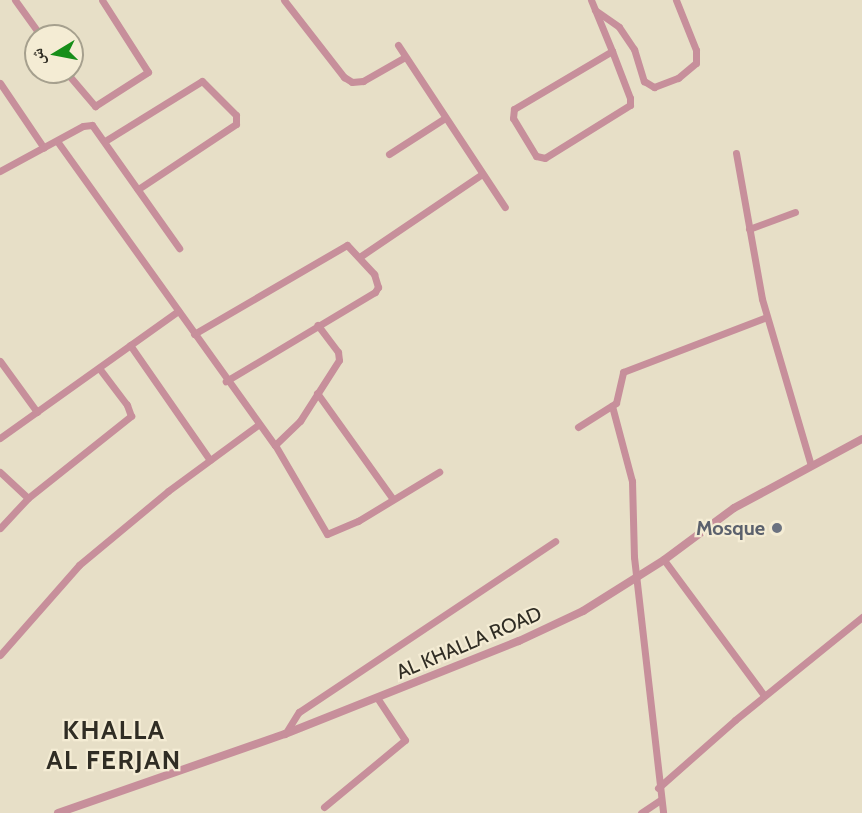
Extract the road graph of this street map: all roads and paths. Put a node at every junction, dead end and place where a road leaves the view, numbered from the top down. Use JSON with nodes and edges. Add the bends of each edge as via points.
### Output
{"nodes":[{"id":1,"x":15,"y":0,"type":"edge"},
{"id":2,"x":102,"y":0,"type":"edge"},
{"id":3,"x":284,"y":0,"type":"edge"},
{"id":4,"x":591,"y":0,"type":"edge"},
{"id":5,"x":676,"y":0,"type":"edge"},
{"id":6,"x":595,"y":10,"type":"junction"},
{"id":7,"x":32,"y":24,"type":"edge"},
{"id":8,"x":398,"y":45,"type":"dead end"},
{"id":9,"x":612,"y":51,"type":"junction"},
{"id":10,"x":405,"y":57,"type":"junction"},
{"id":11,"x":0,"y":83,"type":"edge"},
{"id":12,"x":76,"y":84,"type":"edge"},
{"id":13,"x":445,"y":118,"type":"junction"},
{"id":14,"x":57,"y":141,"type":"junction"},
{"id":15,"x":105,"y":141,"type":"junction"},
{"id":16,"x":44,"y":148,"type":"junction"},
{"id":17,"x":736,"y":153,"type":"dead end"},
{"id":18,"x":389,"y":154,"type":"dead end"},
{"id":19,"x":0,"y":171,"type":"edge"},
{"id":20,"x":482,"y":174,"type":"junction"},
{"id":21,"x":138,"y":189,"type":"junction"},
{"id":22,"x":505,"y":207,"type":"dead end"},
{"id":23,"x":795,"y":212,"type":"dead end"},
{"id":24,"x":749,"y":229,"type":"junction"},
{"id":25,"x":179,"y":248,"type":"dead end"},
{"id":26,"x":361,"y":256,"type":"junction"},
{"id":27,"x":178,"y":311,"type":"junction"},
{"id":28,"x":767,"y":316,"type":"junction"},
{"id":29,"x":318,"y":325,"type":"junction"},
{"id":30,"x":194,"y":334,"type":"junction"},
{"id":31,"x":130,"y":345,"type":"junction"},
{"id":32,"x":0,"y":361,"type":"edge"},
{"id":33,"x":99,"y":368,"type":"junction"},
{"id":34,"x":226,"y":381,"type":"junction"},
{"id":35,"x":317,"y":393,"type":"junction"},
{"id":36,"x":612,"y":406,"type":"junction"},
{"id":37,"x":37,"y":412,"type":"junction"},
{"id":38,"x":258,"y":425,"type":"junction"},
{"id":39,"x":578,"y":427,"type":"dead end"},
{"id":40,"x":0,"y":438,"type":"edge"},
{"id":41,"x":861,"y":442,"type":"edge"},
{"id":42,"x":275,"y":445,"type":"junction"},
{"id":43,"x":210,"y":460,"type":"junction"},
{"id":44,"x":811,"y":465,"type":"junction"},
{"id":45,"x":0,"y":472,"type":"edge"},
{"id":46,"x":439,"y":472,"type":"dead end"},
{"id":47,"x":28,"y":498,"type":"junction"},
{"id":48,"x":393,"y":500,"type":"junction"},
{"id":49,"x":0,"y":528,"type":"edge"},
{"id":50,"x":555,"y":541,"type":"dead end"},
{"id":51,"x":664,"y":560,"type":"junction"},
{"id":52,"x":637,"y":579,"type":"junction"},
{"id":53,"x":862,"y":617,"type":"edge"},
{"id":54,"x":0,"y":655,"type":"edge"},
{"id":55,"x":764,"y":695,"type":"junction"},
{"id":56,"x":378,"y":699,"type":"junction"},
{"id":57,"x":285,"y":734,"type":"junction"},
{"id":58,"x":658,"y":788,"type":"junction"},
{"id":59,"x":660,"y":800,"type":"junction"},
{"id":60,"x":324,"y":807,"type":"dead end"},
{"id":61,"x":58,"y":813,"type":"edge"},
{"id":62,"x":641,"y":813,"type":"edge"},
{"id":63,"x":663,"y":813,"type":"edge"}],
"edges":[{"from":1,"to":7,"type":"street"},
{"from":2,"to":12,"type":"street","via":[[147,65],[147,75],[95,106]]},
{"from":3,"to":10,"type":"street","via":[[352,82],[363,81]]},
{"from":4,"to":6,"type":"street"},
{"from":5,"to":6,"type":"street","via":[[696,50],[696,63],[678,78],[654,87],[644,81],[634,49],[619,27]]},
{"from":6,"to":9,"type":"street"},
{"from":8,"to":10,"type":"street"},
{"from":9,"to":9,"type":"street","via":[[514,109],[513,118],[536,156],[545,158],[630,105]]},
{"from":10,"to":13,"type":"street"},
{"from":11,"to":16,"type":"street"},
{"from":13,"to":18,"type":"street"},
{"from":13,"to":20,"type":"street"},
{"from":14,"to":15,"type":"street","via":[[88,125]]},
{"from":14,"to":16,"type":"street"},
{"from":14,"to":27,"type":"street"},
{"from":15,"to":21,"type":"street"},
{"from":15,"to":21,"type":"street","via":[[202,81],[236,115],[236,124]]},
{"from":16,"to":19,"type":"street"},
{"from":17,"to":24,"type":"street"},
{"from":20,"to":22,"type":"street"},
{"from":20,"to":26,"type":"street"},
{"from":21,"to":25,"type":"street"},
{"from":23,"to":24,"type":"street"},
{"from":24,"to":28,"type":"street"},
{"from":26,"to":29,"type":"street","via":[[377,278],[378,290]]},
{"from":26,"to":30,"type":"street","via":[[346,246]]},
{"from":27,"to":30,"type":"street"},
{"from":27,"to":31,"type":"street"},
{"from":28,"to":36,"type":"street","via":[[622,372],[618,399]]},
{"from":28,"to":44,"type":"street"},
{"from":29,"to":34,"type":"street"},
{"from":29,"to":35,"type":"street","via":[[338,352],[339,360]]},
{"from":30,"to":34,"type":"street"},
{"from":31,"to":33,"type":"street"},
{"from":31,"to":43,"type":"street"},
{"from":32,"to":37,"type":"street"},
{"from":33,"to":37,"type":"street"},
{"from":33,"to":47,"type":"street","via":[[132,416]]},
{"from":34,"to":38,"type":"street"},
{"from":35,"to":42,"type":"street","via":[[300,421]]},
{"from":35,"to":48,"type":"street"},
{"from":36,"to":39,"type":"street"},
{"from":36,"to":52,"type":"street","via":[[632,481]]},
{"from":37,"to":40,"type":"street"},
{"from":38,"to":42,"type":"street"},
{"from":38,"to":43,"type":"street"},
{"from":41,"to":44,"type":"street","name":"AL KHALLA ROAD"},
{"from":42,"to":48,"type":"street","via":[[327,534]]},
{"from":43,"to":54,"type":"street","via":[[80,566]]},
{"from":44,"to":51,"type":"street","name":"AL KHALLA ROAD","via":[[734,508]]},
{"from":45,"to":47,"type":"street"},
{"from":46,"to":48,"type":"street"},
{"from":47,"to":49,"type":"street"},
{"from":50,"to":57,"type":"street","via":[[299,712]]},
{"from":51,"to":52,"type":"street","name":"AL KHALLA ROAD"},
{"from":51,"to":55,"type":"street"},
{"from":52,"to":56,"type":"street","name":"AL KHALLA ROAD","via":[[583,611],[519,641]]},
{"from":52,"to":58,"type":"street"},
{"from":53,"to":55,"type":"street"},
{"from":55,"to":58,"type":"street"},
{"from":56,"to":57,"type":"street","name":"AL KHALLA ROAD"},
{"from":56,"to":60,"type":"street","via":[[405,740]]},
{"from":57,"to":61,"type":"street","name":"AL KHALLA ROAD"},
{"from":58,"to":59,"type":"street"},
{"from":59,"to":62,"type":"street"},
{"from":59,"to":63,"type":"street"}]}
